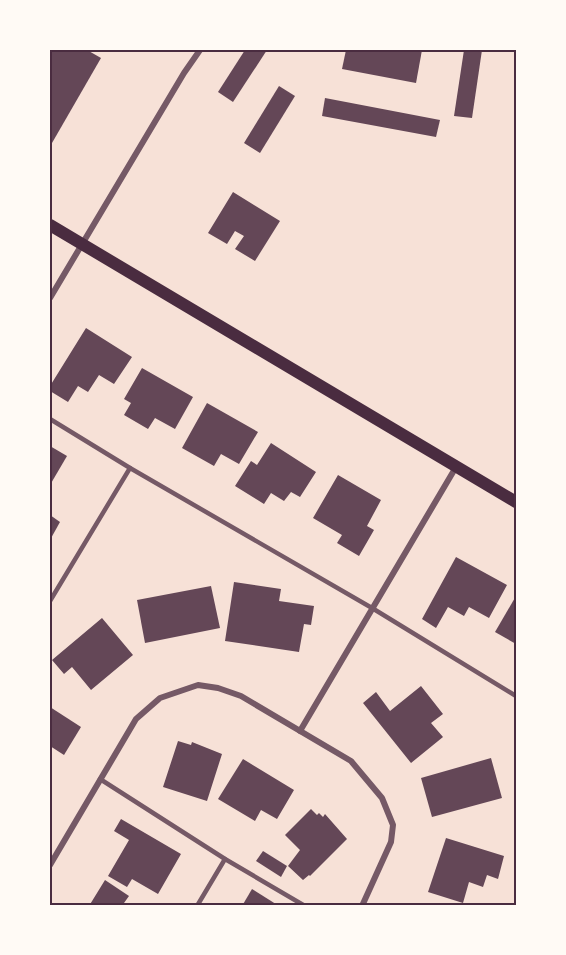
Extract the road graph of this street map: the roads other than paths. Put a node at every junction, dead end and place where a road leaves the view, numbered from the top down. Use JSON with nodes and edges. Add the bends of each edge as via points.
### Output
{"nodes":[{"id":1,"x":200,"y":50,"type":"edge"},
{"id":2,"x":50,"y":225,"type":"edge"},
{"id":3,"x":82,"y":244,"type":"junction"},
{"id":4,"x":50,"y":298,"type":"edge"},
{"id":5,"x":50,"y":419,"type":"edge"},
{"id":6,"x":456,"y":466,"type":"junction"},
{"id":7,"x":130,"y":468,"type":"junction"},
{"id":8,"x":516,"y":502,"type":"edge"},
{"id":9,"x":50,"y":601,"type":"edge"},
{"id":10,"x":372,"y":608,"type":"junction"},
{"id":11,"x":516,"y":696,"type":"edge"},
{"id":12,"x":300,"y":731,"type":"junction"},
{"id":13,"x":100,"y":779,"type":"junction"},
{"id":14,"x":225,"y":859,"type":"junction"},
{"id":15,"x":50,"y":865,"type":"edge"},
{"id":16,"x":197,"y":906,"type":"edge"},
{"id":17,"x":305,"y":906,"type":"edge"},
{"id":18,"x":362,"y":906,"type":"edge"}],
"edges":[{"from":1,"to":3,"type":"street"},
{"from":2,"to":3,"type":"main road"},
{"from":3,"to":4,"type":"street"},
{"from":3,"to":6,"type":"main road"},
{"from":5,"to":7,"type":"lane"},
{"from":6,"to":8,"type":"main road"},
{"from":6,"to":10,"type":"street"},
{"from":7,"to":9,"type":"lane"},
{"from":7,"to":10,"type":"lane"},
{"from":10,"to":11,"type":"lane"},
{"from":10,"to":12,"type":"street"},
{"from":12,"to":13,"type":"street","via":[[241,696],[198,685],[160,698],[136,719]]},
{"from":12,"to":18,"type":"street","via":[[351,761],[382,798],[393,825],[391,842]]},
{"from":13,"to":14,"type":"lane"},
{"from":13,"to":15,"type":"street"},
{"from":14,"to":16,"type":"lane"},
{"from":14,"to":17,"type":"lane"}]}
